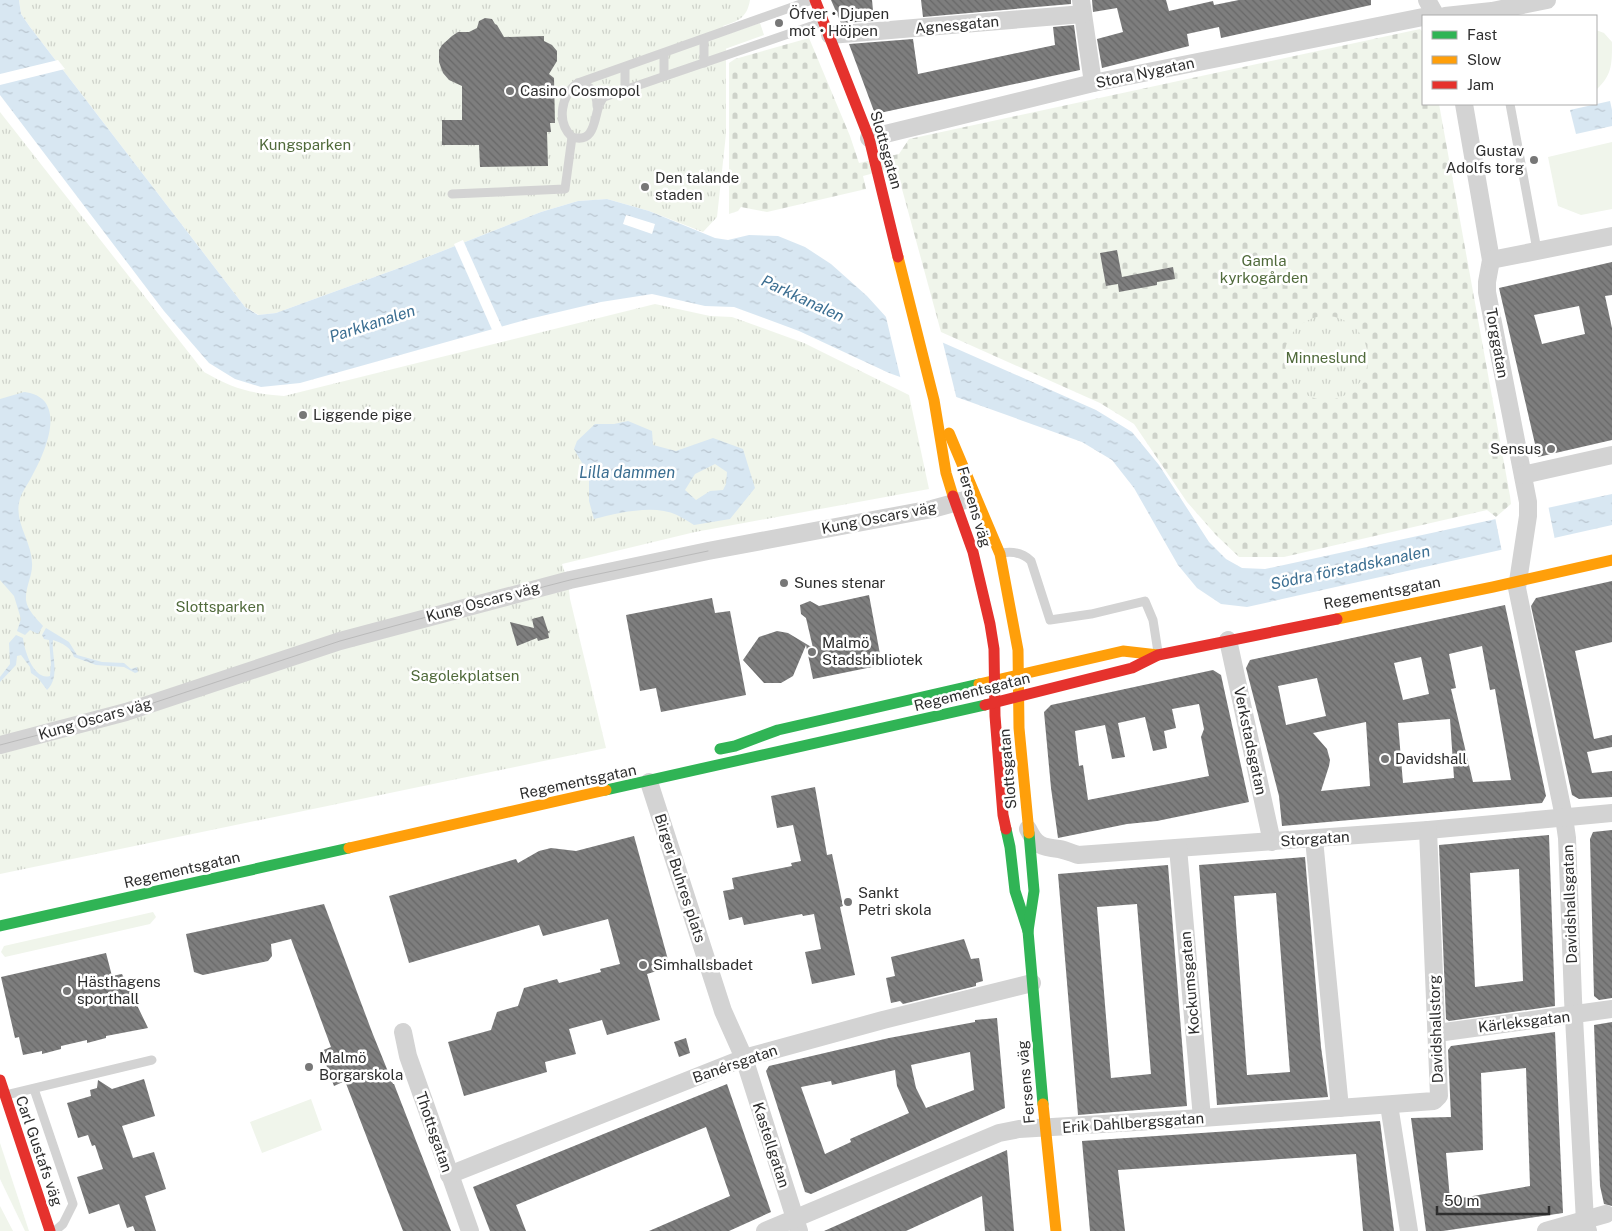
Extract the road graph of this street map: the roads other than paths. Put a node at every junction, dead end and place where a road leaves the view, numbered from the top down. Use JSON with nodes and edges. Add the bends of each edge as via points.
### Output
{"nodes":[{"id":1,"x":813,"y":0,"type":"edge"},
{"id":2,"x":1427,"y":0,"type":"edge"},
{"id":3,"x":1547,"y":0,"type":"edge"},
{"id":4,"x":1082,"y":7,"type":"edge"},
{"id":5,"x":1492,"y":14,"type":"edge"},
{"id":6,"x":1435,"y":15,"type":"edge"},
{"id":7,"x":1468,"y":15,"type":"edge"},
{"id":8,"x":1422,"y":17,"type":"edge"},
{"id":9,"x":827,"y":28,"type":"junction"},
{"id":10,"x":704,"y":39,"type":"junction"},
{"id":11,"x":664,"y":54,"type":"junction"},
{"id":12,"x":704,"y":63,"type":"junction"},
{"id":13,"x":625,"y":67,"type":"junction"},
{"id":14,"x":664,"y":76,"type":"junction"},
{"id":15,"x":578,"y":83,"type":"junction"},
{"id":16,"x":1093,"y":83,"type":"junction"},
{"id":17,"x":625,"y":89,"type":"junction"},
{"id":18,"x":1464,"y":105,"type":"edge"},
{"id":19,"x":1510,"y":105,"type":"edge"},
{"id":20,"x":597,"y":106,"type":"junction"},
{"id":21,"x":572,"y":137,"type":"junction"},
{"id":22,"x":869,"y":138,"type":"junction"},
{"id":23,"x":452,"y":194,"type":"dead end"},
{"id":24,"x":1612,"y":236,"type":"edge"},
{"id":25,"x":1537,"y":250,"type":"junction"},
{"id":26,"x":1491,"y":260,"type":"junction"},
{"id":27,"x":934,"y":400,"type":"junction"},
{"id":28,"x":1612,"y":455,"type":"edge"},
{"id":29,"x":1523,"y":475,"type":"junction"},
{"id":30,"x":975,"y":498,"type":"junction"},
{"id":31,"x":955,"y":503,"type":"junction"},
{"id":32,"x":1000,"y":554,"type":"junction"},
{"id":33,"x":1612,"y":560,"type":"edge"},
{"id":34,"x":1517,"y":581,"type":"junction"},
{"id":35,"x":1228,"y":640,"type":"junction"},
{"id":36,"x":1158,"y":655,"type":"junction"},
{"id":37,"x":1018,"y":674,"type":"junction"},
{"id":38,"x":995,"y":679,"type":"junction"},
{"id":39,"x":1018,"y":696,"type":"junction"},
{"id":40,"x":995,"y":702,"type":"junction"},
{"id":41,"x":0,"y":745,"type":"edge"},
{"id":42,"x":710,"y":752,"type":"dead end"},
{"id":43,"x":649,"y":782,"type":"junction"},
{"id":44,"x":1612,"y":813,"type":"edge"},
{"id":45,"x":1571,"y":817,"type":"junction"},
{"id":46,"x":1428,"y":830,"type":"junction"},
{"id":47,"x":1029,"y":834,"type":"junction"},
{"id":48,"x":1314,"y":839,"type":"junction"},
{"id":49,"x":1272,"y":842,"type":"junction"},
{"id":50,"x":1178,"y":848,"type":"junction"},
{"id":51,"x":0,"y":926,"type":"edge"},
{"id":52,"x":1028,"y":931,"type":"junction"},
{"id":53,"x":1032,"y":983,"type":"junction"},
{"id":54,"x":1612,"y":1010,"type":"edge"},
{"id":55,"x":1574,"y":1016,"type":"junction"},
{"id":56,"x":404,"y":1032,"type":"dead end"},
{"id":57,"x":1437,"y":1033,"type":"junction"},
{"id":58,"x":744,"y":1058,"type":"junction"},
{"id":59,"x":152,"y":1060,"type":"dead end"},
{"id":60,"x":0,"y":1080,"type":"edge"},
{"id":61,"x":34,"y":1088,"type":"junction"},
{"id":62,"x":4,"y":1096,"type":"junction"},
{"id":63,"x":1390,"y":1105,"type":"junction"},
{"id":64,"x":1340,"y":1108,"type":"junction"},
{"id":65,"x":1202,"y":1118,"type":"junction"},
{"id":66,"x":1045,"y":1128,"type":"junction"},
{"id":67,"x":449,"y":1175,"type":"junction"},
{"id":68,"x":1606,"y":1214,"type":"dead end"},
{"id":69,"x":797,"y":1224,"type":"edge"},
{"id":70,"x":1586,"y":1226,"type":"edge"},
{"id":71,"x":50,"y":1231,"type":"edge"},
{"id":72,"x":55,"y":1231,"type":"edge"},
{"id":73,"x":470,"y":1231,"type":"edge"},
{"id":74,"x":765,"y":1231,"type":"edge"},
{"id":75,"x":1056,"y":1231,"type":"edge"},
{"id":76,"x":1409,"y":1231,"type":"edge"},
{"id":77,"x":1546,"y":1231,"type":"edge"}],
"edges":[{"from":1,"to":9,"type":"main road","name":"Slottsgatan"},
{"from":1,"to":10,"type":"lane"},
{"from":2,"to":6,"type":"street"},
{"from":3,"to":5,"type":"street"},
{"from":4,"to":9,"type":"street","name":"Agnesgatan"},
{"from":4,"to":16,"type":"street"},
{"from":5,"to":7,"type":"street"},
{"from":8,"to":16,"type":"street","name":"Stora Nygatan"},
{"from":9,"to":12,"type":"lane"},
{"from":9,"to":22,"type":"main road","name":"Slottsgatan"},
{"from":10,"to":11,"type":"lane"},
{"from":10,"to":12,"type":"lane"},
{"from":11,"to":13,"type":"lane"},
{"from":11,"to":14,"type":"lane"},
{"from":12,"to":14,"type":"lane"},
{"from":13,"to":15,"type":"lane"},
{"from":13,"to":17,"type":"lane"},
{"from":14,"to":17,"type":"lane"},
{"from":15,"to":20,"type":"lane","via":[[593,89]]},
{"from":15,"to":21,"type":"lane","via":[[567,93],[563,106],[565,127]]},
{"from":16,"to":22,"type":"street","name":"Stora Nygatan"},
{"from":17,"to":20,"type":"lane","via":[[604,97]]},
{"from":18,"to":26,"type":"street","name":"Torggatan"},
{"from":19,"to":25,"type":"lane"},
{"from":20,"to":21,"type":"lane","via":[[591,132],[581,138]]},
{"from":21,"to":23,"type":"lane","via":[[565,189]]},
{"from":22,"to":27,"type":"main road","name":"Slottsgatan"},
{"from":24,"to":25,"type":"street"},
{"from":25,"to":26,"type":"street"},
{"from":26,"to":29,"type":"street","name":"Torggatan","via":[[1488,292]]},
{"from":27,"to":30,"type":"main road","name":"Fersens väg"},
{"from":27,"to":31,"type":"main road","name":"Fersens väg","via":[[946,473]]},
{"from":28,"to":29,"type":"street"},
{"from":29,"to":34,"type":"street","name":"Torggatan","via":[[1528,516]]},
{"from":30,"to":31,"type":"street","name":"Kung Oscars väg"},
{"from":30,"to":32,"type":"main road","name":"Fersens väg"},
{"from":31,"to":38,"type":"main road","name":"Fersens väg","via":[[973,552],[990,624]]},
{"from":31,"to":41,"type":"street","name":"Kung Oscars väg","via":[[570,580],[340,641],[126,712]]},
{"from":32,"to":36,"type":"lane","via":[[1024,554],[1031,561],[1050,620],[1145,601],[1153,620]]},
{"from":32,"to":37,"type":"main road","name":"Fersens väg","via":[[1018,650]]},
{"from":33,"to":34,"type":"main road","name":"Regementsgatan"},
{"from":34,"to":35,"type":"main road","name":"Regementsgatan"},
{"from":34,"to":45,"type":"street","name":"Davidshallsgatan"},
{"from":35,"to":36,"type":"main road","name":"Regementsgatan"},
{"from":35,"to":49,"type":"street","name":"Verkstadsgatan"},
{"from":36,"to":37,"type":"main road","name":"Regementsgatan","via":[[1124,651]]},
{"from":36,"to":39,"type":"main road","name":"Regementsgatan","via":[[1132,668]]},
{"from":37,"to":38,"type":"main road","name":"Regementsgatan"},
{"from":37,"to":39,"type":"main road","name":"Fersens väg"},
{"from":38,"to":40,"type":"main road","name":"Fersens väg"},
{"from":38,"to":42,"type":"main road","name":"Regementsgatan","via":[[778,730]]},
{"from":39,"to":40,"type":"main road","name":"Regementsgatan"},
{"from":39,"to":47,"type":"main road","name":"Slottsgatan"},
{"from":40,"to":43,"type":"main road","name":"Regementsgatan"},
{"from":40,"to":52,"type":"main road","name":"Fersens väg","via":[[1004,823],[1016,891]]},
{"from":43,"to":51,"type":"main road","name":"Regementsgatan"},
{"from":43,"to":58,"type":"street","name":"Birger Buhres plats","via":[[723,1012]]},
{"from":44,"to":45,"type":"street","name":"Storgatan"},
{"from":45,"to":46,"type":"street","name":"Storgatan"},
{"from":45,"to":55,"type":"street","name":"Davidshallsgatan","via":[[1569,878]]},
{"from":46,"to":48,"type":"street","name":"Storgatan"},
{"from":46,"to":57,"type":"street","name":"Davidshallstorg"},
{"from":47,"to":50,"type":"street","name":"Storgatan","via":[[1044,847],[1078,855]]},
{"from":47,"to":52,"type":"main road","name":"Fersens väg","via":[[1034,891]]},
{"from":48,"to":49,"type":"street","name":"Storgatan"},
{"from":48,"to":64,"type":"street"},
{"from":49,"to":50,"type":"street","name":"Storgatan"},
{"from":50,"to":65,"type":"street","name":"Kockumsgatan"},
{"from":52,"to":53,"type":"main road","name":"Fersens väg"},
{"from":53,"to":58,"type":"street","name":"Banérsgatan"},
{"from":53,"to":66,"type":"main road","name":"Fersens väg"},
{"from":54,"to":55,"type":"street","name":"Kärleksgatan"},
{"from":55,"to":57,"type":"street","name":"Kärleksgatan"},
{"from":55,"to":70,"type":"street","name":"Davidshallsgatan"},
{"from":56,"to":67,"type":"street","name":"Thottsgatan","via":[[408,1056]]},
{"from":57,"to":63,"type":"street","name":"Davidshallstorg","via":[[1439,1096],[1434,1101]]},
{"from":58,"to":67,"type":"street","name":"Banérsgatan"},
{"from":58,"to":69,"type":"street","name":"Kastellgatan"},
{"from":59,"to":61,"type":"lane"},
{"from":60,"to":62,"type":"main road","name":"Carl Gustafs väg"},
{"from":61,"to":62,"type":"lane"},
{"from":61,"to":72,"type":"lane","via":[[73,1204],[63,1224]]},
{"from":62,"to":71,"type":"main road","name":"Carl Gustafs väg"},
{"from":63,"to":64,"type":"street","name":"Davidshallstorg"},
{"from":63,"to":76,"type":"street"},
{"from":64,"to":65,"type":"street","name":"Erik Dahlbergsgatan"},
{"from":65,"to":66,"type":"street","name":"Erik Dahlbergsgatan"},
{"from":66,"to":69,"type":"street","name":"Erik Dahlbergsgatan","via":[[999,1133]]},
{"from":66,"to":75,"type":"main road","name":"Fersens väg"},
{"from":67,"to":73,"type":"street","name":"Thottsgatan"},
{"from":68,"to":70,"type":"street"},
{"from":69,"to":74,"type":"street","name":"Erik Dahlbergsgatan"},
{"from":70,"to":77,"type":"street"}]}
